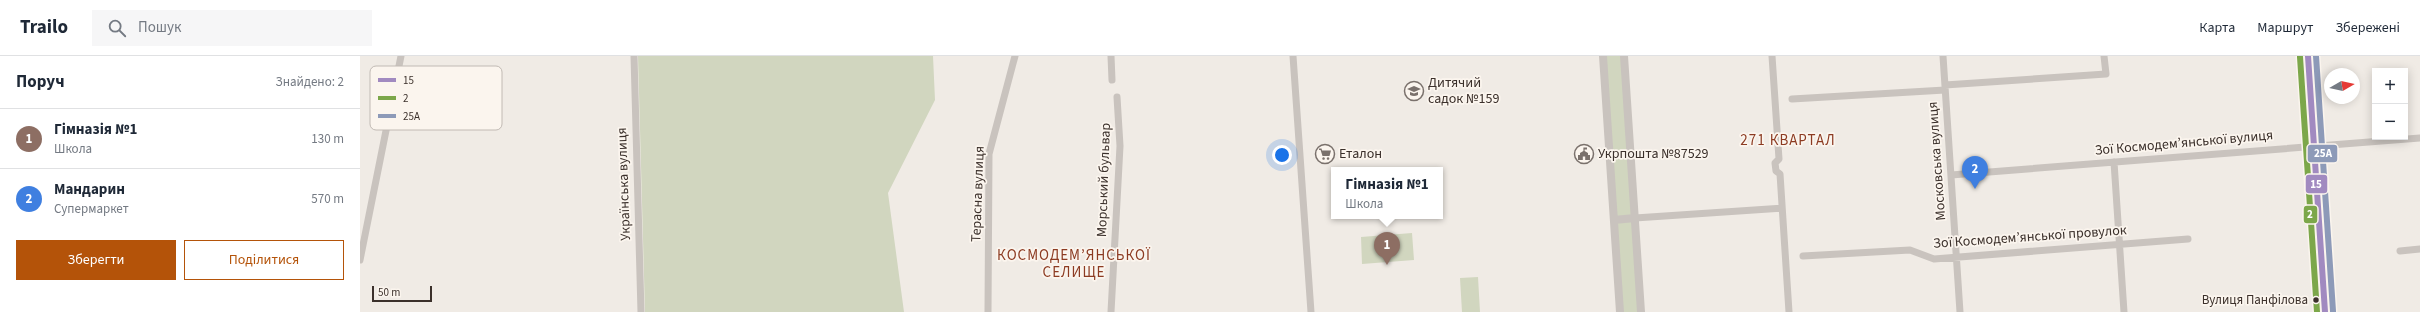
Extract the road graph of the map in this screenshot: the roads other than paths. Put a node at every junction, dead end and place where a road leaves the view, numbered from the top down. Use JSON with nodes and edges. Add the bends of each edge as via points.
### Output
{"nodes":[{"id":1,"x":401,"y":56,"type":"edge"},
{"id":2,"x":634,"y":56,"type":"edge"},
{"id":3,"x":1015,"y":56,"type":"edge"},
{"id":4,"x":1111,"y":56,"type":"edge"},
{"id":5,"x":1293,"y":56,"type":"edge"},
{"id":6,"x":1603,"y":56,"type":"edge"},
{"id":7,"x":1624,"y":56,"type":"edge"},
{"id":8,"x":1772,"y":56,"type":"edge"},
{"id":9,"x":1943,"y":56,"type":"edge"},
{"id":10,"x":2104,"y":56,"type":"edge"},
{"id":11,"x":2308,"y":56,"type":"edge"},
{"id":12,"x":399,"y":66,"type":"edge"},
{"id":13,"x":1112,"y":80,"type":"dead end"},
{"id":14,"x":1945,"y":88,"type":"junction"},
{"id":15,"x":1118,"y":97,"type":"dead end"},
{"id":16,"x":1792,"y":99,"type":"dead end"},
{"id":17,"x":386,"y":130,"type":"edge"},
{"id":18,"x":2420,"y":138,"type":"edge"},
{"id":19,"x":2314,"y":146,"type":"junction"},
{"id":20,"x":2114,"y":162,"type":"junction"},
{"id":21,"x":1951,"y":174,"type":"junction"},
{"id":22,"x":1782,"y":208,"type":"junction"},
{"id":23,"x":1635,"y":218,"type":"junction"},
{"id":24,"x":1614,"y":220,"type":"junction"},
{"id":25,"x":2188,"y":239,"type":"dead end"},
{"id":26,"x":2120,"y":244,"type":"junction"},
{"id":27,"x":2420,"y":249,"type":"edge"},
{"id":28,"x":2400,"y":251,"type":"dead end"},
{"id":29,"x":1803,"y":256,"type":"dead end"},
{"id":30,"x":1957,"y":257,"type":"junction"},
{"id":31,"x":360,"y":260,"type":"edge"},
{"id":32,"x":641,"y":312,"type":"edge"},
{"id":33,"x":988,"y":312,"type":"edge"},
{"id":34,"x":1111,"y":312,"type":"edge"},
{"id":35,"x":1311,"y":312,"type":"edge"},
{"id":36,"x":1620,"y":312,"type":"edge"},
{"id":37,"x":1641,"y":312,"type":"edge"},
{"id":38,"x":1790,"y":312,"type":"edge"},
{"id":39,"x":1960,"y":312,"type":"edge"},
{"id":40,"x":2124,"y":312,"type":"edge"},
{"id":41,"x":2325,"y":312,"type":"edge"}],
"edges":[{"from":1,"to":12,"type":"street"},
{"from":2,"to":32,"type":"street","name":"Українська вулиця"},
{"from":3,"to":33,"type":"street","name":"Терасна вулиця","via":[[989,154]]},
{"from":4,"to":13,"type":"street"},
{"from":5,"to":35,"type":"street"},
{"from":6,"to":24,"type":"street"},
{"from":7,"to":23,"type":"street"},
{"from":8,"to":22,"type":"street","via":[[1779,159],[1775,163],[1780,174]]},
{"from":9,"to":14,"type":"street","name":"Московська вулиця"},
{"from":10,"to":14,"type":"street","via":[[2106,74]]},
{"from":11,"to":19,"type":"main road"},
{"from":14,"to":16,"type":"street"},
{"from":14,"to":21,"type":"street","name":"Московська вулиця"},
{"from":15,"to":34,"type":"street","name":"Морський бульвар","via":[[1120,146]]},
{"from":17,"to":31,"type":"street"},
{"from":18,"to":19,"type":"street","name":"Зої Космодем’янської вулиця"},
{"from":19,"to":20,"type":"street","name":"Зої Космодем’янської вулиця"},
{"from":19,"to":41,"type":"main road"},
{"from":20,"to":21,"type":"street","name":"Зої Космодем’янської вулиця"},
{"from":20,"to":26,"type":"street"},
{"from":21,"to":30,"type":"street","name":"Московська вулиця"},
{"from":22,"to":23,"type":"street"},
{"from":22,"to":38,"type":"street"},
{"from":23,"to":24,"type":"street"},
{"from":23,"to":37,"type":"street"},
{"from":24,"to":36,"type":"street"},
{"from":25,"to":26,"type":"street","name":"Зої Космодем’янської провулок"},
{"from":26,"to":30,"type":"street","name":"Зої Космодем’янської провулок"},
{"from":26,"to":40,"type":"street"},
{"from":27,"to":28,"type":"street"},
{"from":29,"to":30,"type":"street","name":"Зої Космодем’янської провулок","via":[[1910,250],[1934,259]]},
{"from":30,"to":39,"type":"street","name":"Московська вулиця"}]}
